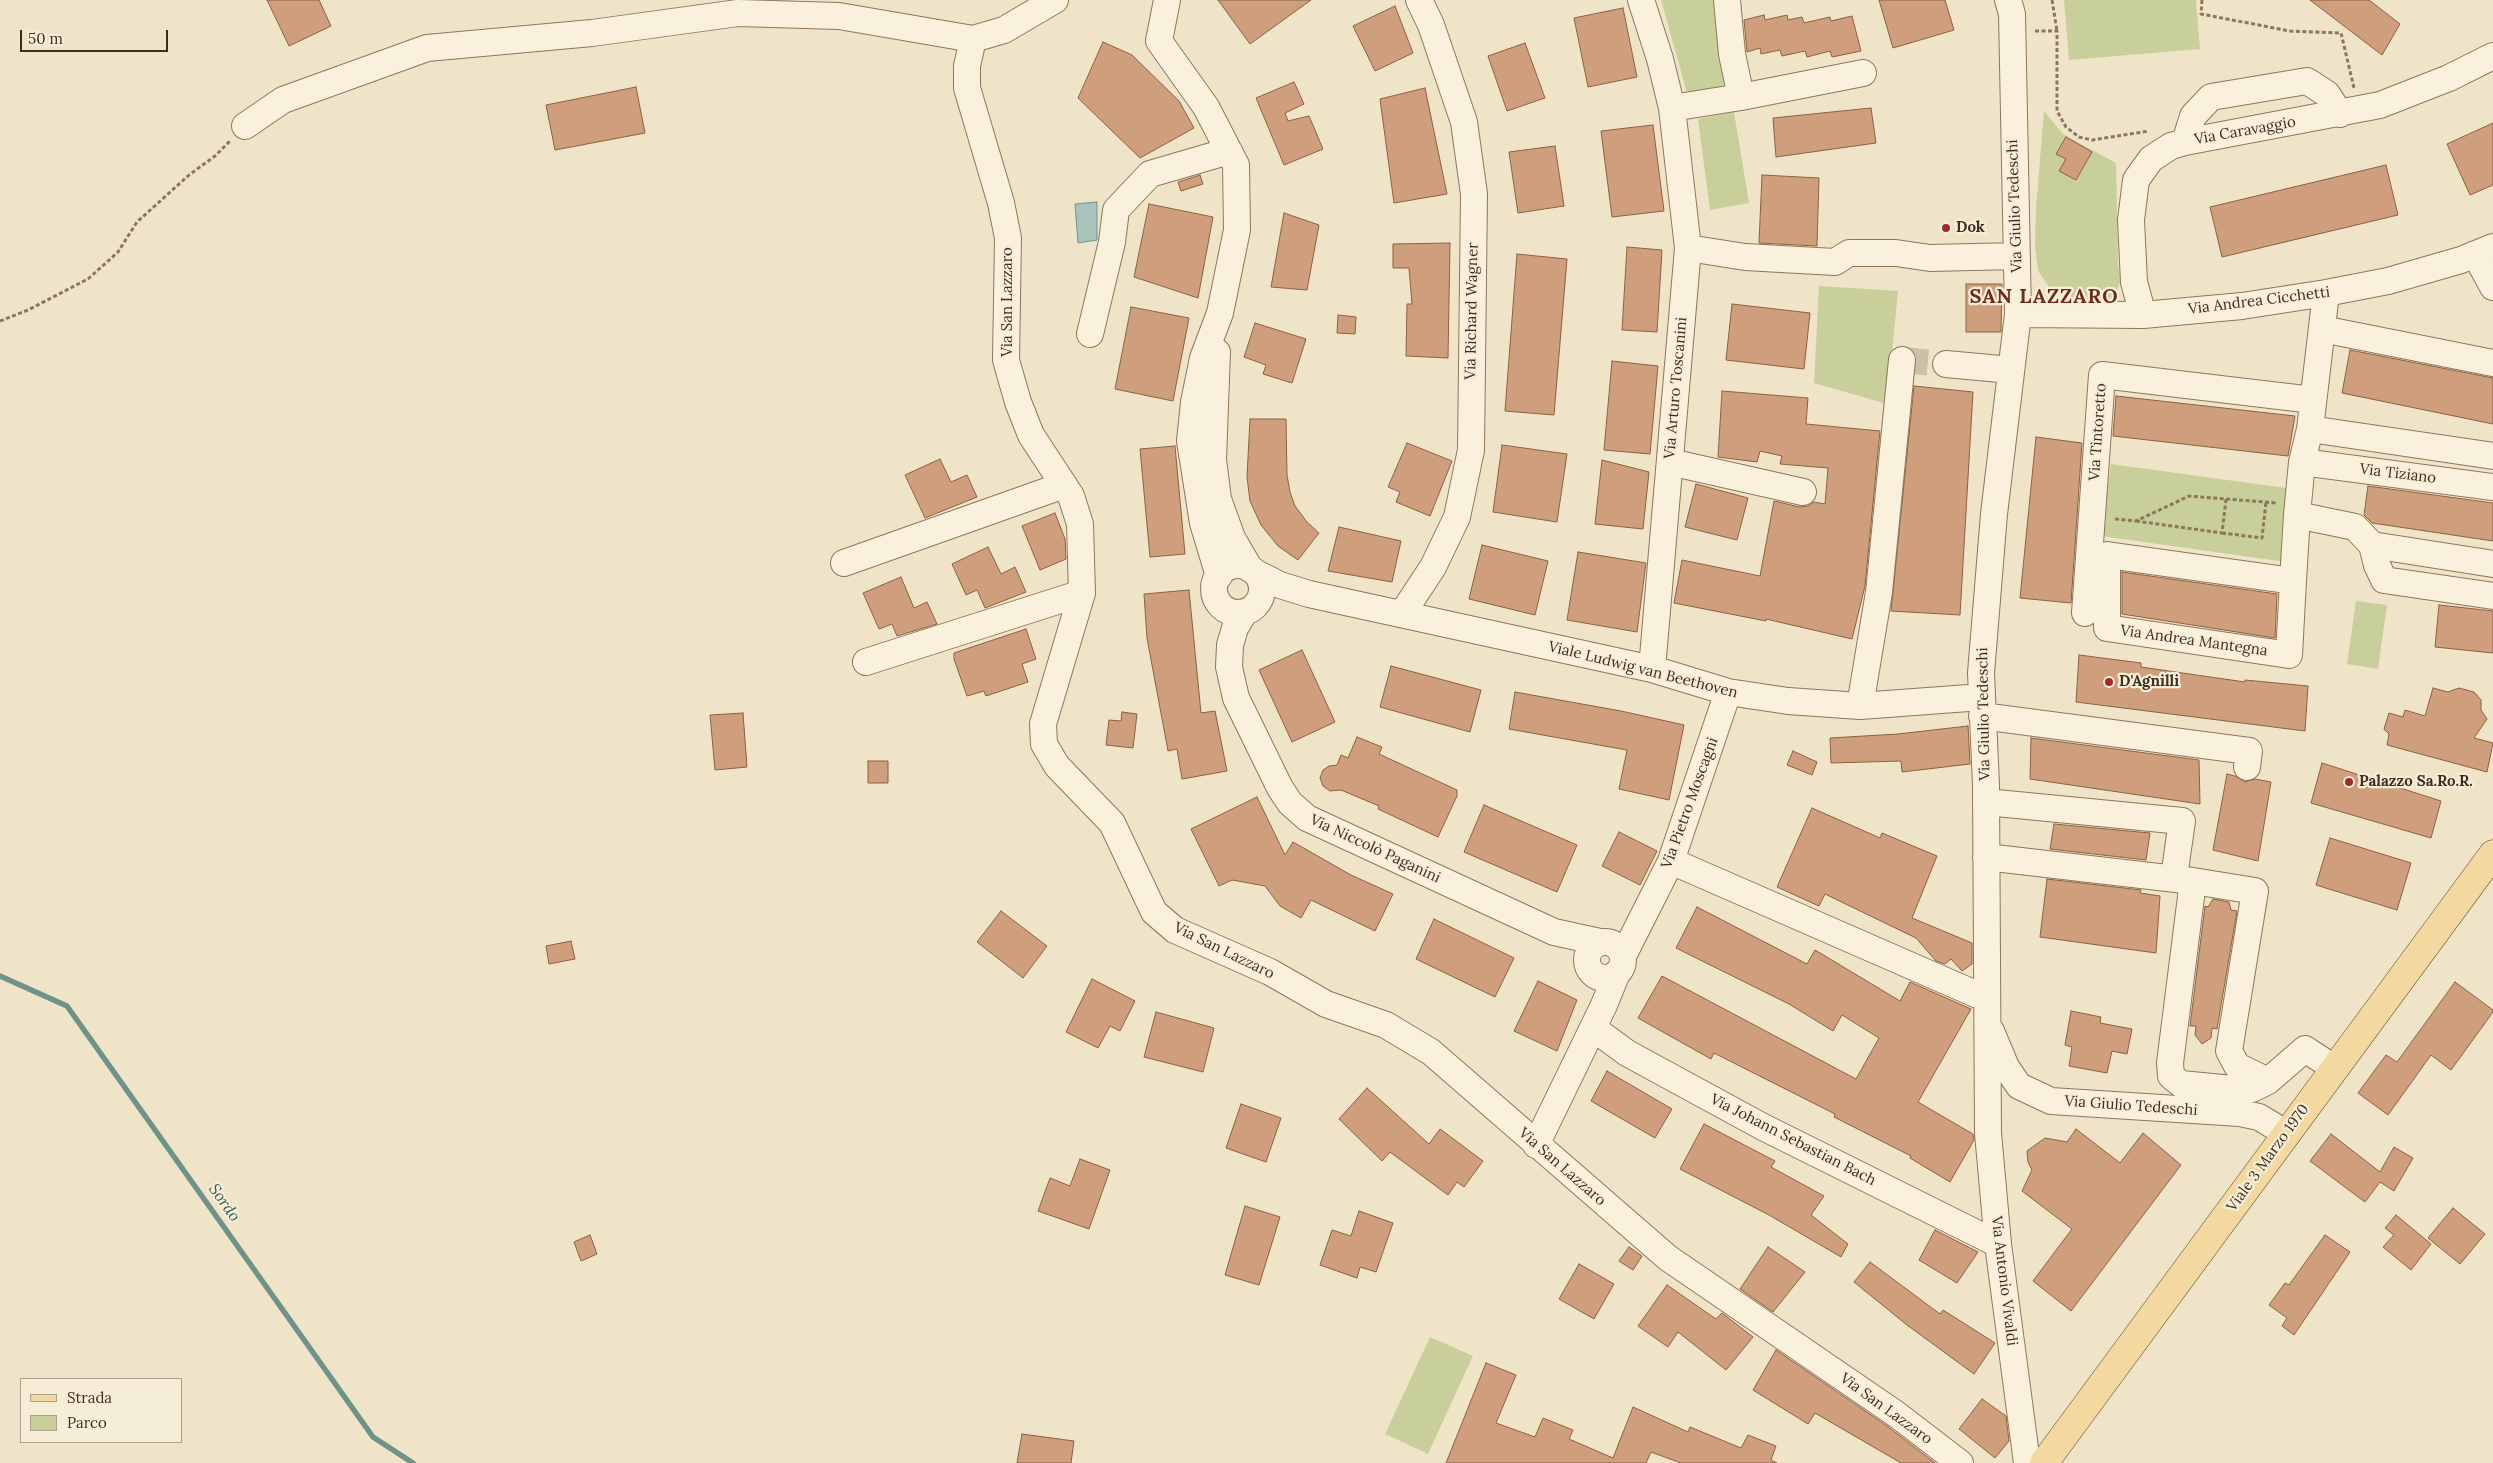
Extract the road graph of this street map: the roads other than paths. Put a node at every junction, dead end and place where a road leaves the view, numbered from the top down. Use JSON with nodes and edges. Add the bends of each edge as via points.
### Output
{"nodes":[{"id":1,"x":1055,"y":0,"type":"edge"},
{"id":2,"x":1167,"y":0,"type":"edge"},
{"id":3,"x":1419,"y":0,"type":"edge"},
{"id":4,"x":1641,"y":0,"type":"edge"},
{"id":5,"x":1727,"y":0,"type":"edge"},
{"id":6,"x":2008,"y":0,"type":"edge"},
{"id":7,"x":972,"y":39,"type":"junction"},
{"id":8,"x":2493,"y":56,"type":"edge"},
{"id":9,"x":1863,"y":73,"type":"dead end"},
{"id":10,"x":1741,"y":97,"type":"junction"},
{"id":11,"x":1672,"y":108,"type":"junction"},
{"id":12,"x":2350,"y":112,"type":"junction"},
{"id":13,"x":244,"y":126,"type":"road end"},
{"id":14,"x":2186,"y":142,"type":"junction"},
{"id":15,"x":1229,"y":151,"type":"junction"},
{"id":16,"x":1688,"y":248,"type":"junction"},
{"id":17,"x":2484,"y":250,"type":"edge"},
{"id":18,"x":2017,"y":256,"type":"junction"},
{"id":19,"x":2493,"y":287,"type":"edge"},
{"id":20,"x":2326,"y":294,"type":"junction"},
{"id":21,"x":2018,"y":314,"type":"junction"},
{"id":22,"x":2143,"y":315,"type":"junction"},
{"id":23,"x":1216,"y":329,"type":"junction"},
{"id":24,"x":2322,"y":329,"type":"junction"},
{"id":25,"x":1090,"y":334,"type":"dead end"},
{"id":26,"x":1902,"y":360,"type":"dead end"},
{"id":27,"x":2493,"y":363,"type":"edge"},
{"id":28,"x":1946,"y":364,"type":"tunnel mouth"},
{"id":29,"x":2011,"y":370,"type":"junction"},
{"id":30,"x":2313,"y":400,"type":"junction"},
{"id":31,"x":2310,"y":429,"type":"junction"},
{"id":32,"x":2493,"y":456,"type":"edge"},
{"id":33,"x":1670,"y":462,"type":"junction"},
{"id":34,"x":2302,"y":462,"type":"junction"},
{"id":35,"x":1064,"y":485,"type":"junction"},
{"id":36,"x":2493,"y":486,"type":"edge"},
{"id":37,"x":1803,"y":492,"type":"dead end"},
{"id":38,"x":2290,"y":509,"type":"junction"},
{"id":39,"x":2372,"y":546,"type":"junction"},
{"id":40,"x":844,"y":563,"type":"dead end"},
{"id":41,"x":2493,"y":564,"type":"edge"},
{"id":42,"x":1253,"y":571,"type":"junction"},
{"id":43,"x":1219,"y":576,"type":"junction"},
{"id":44,"x":2293,"y":581,"type":"junction"},
{"id":45,"x":1082,"y":592,"type":"junction"},
{"id":46,"x":1309,"y":594,"type":"junction"},
{"id":47,"x":2493,"y":596,"type":"edge"},
{"id":48,"x":1250,"y":610,"type":"junction"},
{"id":49,"x":2085,"y":613,"type":"dead end"},
{"id":50,"x":1402,"y":614,"type":"junction"},
{"id":51,"x":866,"y":662,"type":"dead end"},
{"id":52,"x":1652,"y":669,"type":"junction"},
{"id":53,"x":1728,"y":692,"type":"junction"},
{"id":54,"x":1860,"y":706,"type":"junction"},
{"id":55,"x":1982,"y":706,"type":"junction"},
{"id":56,"x":2247,"y":767,"type":"dead end"},
{"id":57,"x":1986,"y":802,"type":"junction"},
{"id":58,"x":2493,"y":854,"type":"edge"},
{"id":59,"x":1986,"y":857,"type":"junction"},
{"id":60,"x":1671,"y":861,"type":"junction"},
{"id":61,"x":2184,"y":879,"type":"junction"},
{"id":62,"x":1608,"y":957,"type":"junction"},
{"id":63,"x":1987,"y":1011,"type":"junction"},
{"id":64,"x":1593,"y":1028,"type":"junction"},
{"id":65,"x":2334,"y":1068,"type":"junction"},
{"id":66,"x":2268,"y":1081,"type":"junction"},
{"id":67,"x":2019,"y":1086,"type":"junction"},
{"id":68,"x":1989,"y":1098,"type":"junction"},
{"id":69,"x":2287,"y":1134,"type":"junction"},
{"id":70,"x":1536,"y":1145,"type":"junction"},
{"id":71,"x":1998,"y":1244,"type":"junction"},
{"id":72,"x":1960,"y":1463,"type":"edge"},
{"id":73,"x":2027,"y":1463,"type":"edge"},
{"id":74,"x":2044,"y":1463,"type":"edge"}],
"edges":[{"from":1,"to":7,"type":"street","via":[[1004,30]]},
{"from":2,"to":15,"type":"street","via":[[1159,41],[1206,107]]},
{"from":3,"to":50,"type":"street","name":"Via Richard Wagner","via":[[1431,25],[1464,122],[1474,194],[1470,450],[1457,517],[1433,568]]},
{"from":4,"to":11,"type":"street","name":"Via Arturo Toscanini"},
{"from":5,"to":10,"type":"street","via":[[1732,54]]},
{"from":6,"to":18,"type":"street","name":"Via Giulio Tedeschi","via":[[2012,14]]},
{"from":7,"to":13,"type":"street","via":[[839,16],[738,13],[592,33],[427,48],[283,100]]},
{"from":7,"to":35,"type":"street","name":"Via San Lazzaro","via":[[967,88],[1002,203],[1008,238],[1006,360],[1031,435]]},
{"from":8,"to":12,"type":"street","name":"Via Caravaggio","via":[[2389,102]]},
{"from":9,"to":10,"type":"street"},
{"from":10,"to":11,"type":"street"},
{"from":11,"to":16,"type":"street","name":"Via Arturo Toscanini"},
{"from":12,"to":14,"type":"street","name":"Via Caravaggio"},
{"from":12,"to":14,"type":"street","via":[[2307,81],[2211,97],[2193,116]]},
{"from":14,"to":22,"type":"street","name":"Via Caravaggio","via":[[2171,146],[2151,159],[2136,180],[2131,220],[2133,264]]},
{"from":15,"to":23,"type":"street","via":[[1236,165],[1238,230]]},
{"from":15,"to":25,"type":"street","via":[[1150,174],[1116,210],[1112,242]]},
{"from":16,"to":18,"type":"street","via":[[1745,257],[1835,262],[1849,253],[1896,253],[1930,258]]},
{"from":16,"to":33,"type":"street","name":"Via Arturo Toscanini"},
{"from":17,"to":19,"type":"street"},
{"from":17,"to":20,"type":"street","name":"Via Andrea Cicchetti","via":[[2388,281]]},
{"from":18,"to":21,"type":"street","name":"Via Giulio Tedeschi"},
{"from":20,"to":22,"type":"street","name":"Via Andrea Cicchetti"},
{"from":20,"to":24,"type":"street","name":"Via Andrea Mantegna"},
{"from":21,"to":22,"type":"street","name":"Via Andrea Cicchetti"},
{"from":21,"to":29,"type":"street","name":"Via Giulio Tedeschi"},
{"from":23,"to":42,"type":"street","via":[[1218,365],[1213,460],[1218,499],[1232,538]]},
{"from":23,"to":43,"type":"street","via":[[1203,358],[1190,440],[1203,523]]},
{"from":24,"to":27,"type":"street"},
{"from":24,"to":30,"type":"street","name":"Via Andrea Mantegna"},
{"from":26,"to":54,"type":"street","via":[[1879,592]]},
{"from":28,"to":29,"type":"street"},
{"from":29,"to":55,"type":"street","name":"Via Giulio Tedeschi","via":[[1984,617]]},
{"from":30,"to":31,"type":"street","name":"Via Andrea Mantegna"},
{"from":30,"to":49,"type":"street","name":"Via Tintoretto","via":[[2102,375]]},
{"from":31,"to":32,"type":"street"},
{"from":31,"to":34,"type":"street","name":"Via Andrea Mantegna"},
{"from":33,"to":37,"type":"street"},
{"from":33,"to":52,"type":"street","name":"Via Arturo Toscanini"},
{"from":34,"to":36,"type":"street","name":"Via Tiziano"},
{"from":34,"to":38,"type":"street","name":"Via Andrea Mantegna"},
{"from":35,"to":40,"type":"street"},
{"from":35,"to":45,"type":"street","name":"Via San Lazzaro","via":[[1080,524]]},
{"from":38,"to":39,"type":"street","via":[[2355,527]]},
{"from":38,"to":44,"type":"street","name":"Via Andrea Mantegna"},
{"from":39,"to":41,"type":"street"},
{"from":39,"to":47,"type":"street","via":[[2384,580]]},
{"from":42,"to":43,"type":"street","via":[[1237,566],[1224,570]]},
{"from":42,"to":46,"type":"street","name":"Viale Ludwig van Beethoven","via":[[1280,585]]},
{"from":42,"to":48,"type":"street","via":[[1260,579],[1262,594]]},
{"from":43,"to":48,"type":"street","via":[[1215,583],[1217,599],[1228,611]]},
{"from":44,"to":44,"type":"street","name":"Via Andrea Mantegna","via":[[2107,555],[2107,628],[2289,655]]},
{"from":45,"to":51,"type":"street"},
{"from":45,"to":70,"type":"street","name":"Via San Lazzaro","via":[[1043,724],[1044,744],[1057,766],[1112,823],[1154,912],[1175,930],[1270,972],[1326,1004],[1386,1025],[1431,1052]]},
{"from":46,"to":48,"type":"street","name":"Viale Ludwig van Beethoven","via":[[1286,596]]},
{"from":46,"to":50,"type":"street","name":"Viale Ludwig van Beethoven"},
{"from":48,"to":62,"type":"street","name":"Via Niccolò Paganini","via":[[1235,628],[1229,667],[1236,698],[1290,803],[1307,818]]},
{"from":50,"to":52,"type":"street","name":"Viale Ludwig van Beethoven"},
{"from":52,"to":53,"type":"street","name":"Viale Ludwig van Beethoven"},
{"from":53,"to":54,"type":"street","name":"Viale Ludwig van Beethoven","via":[[1788,701]]},
{"from":53,"to":60,"type":"street","name":"Via Pietro Moscagni"},
{"from":54,"to":55,"type":"street","name":"Viale Ludwig van Beethoven"},
{"from":55,"to":56,"type":"street","name":"Viale Ludwig van Beethoven","via":[[2250,751]]},
{"from":55,"to":57,"type":"street","name":"Via Giulio Tedeschi"},
{"from":57,"to":59,"type":"street","name":"Via Giulio Tedeschi"},
{"from":57,"to":61,"type":"street","via":[[2182,821]]},
{"from":58,"to":65,"type":"main road","name":"Viale 3 Marzo 1970"},
{"from":59,"to":61,"type":"street"},
{"from":59,"to":63,"type":"street","name":"Via Giulio Tedeschi"},
{"from":60,"to":62,"type":"street","name":"Via Pietro Moscagni","via":[[1647,911]]},
{"from":60,"to":63,"type":"street"},
{"from":61,"to":66,"type":"street","via":[[2255,891],[2229,1051],[2237,1066]]},
{"from":61,"to":66,"type":"street","via":[[2171,1076],[2180,1084],[2233,1089],[2252,1089]]},
{"from":62,"to":64,"type":"street"},
{"from":63,"to":67,"type":"street","name":"Via Giulio Tedeschi","via":[[2006,1067]]},
{"from":63,"to":68,"type":"street","name":"Via Antonio Vivaldi"},
{"from":64,"to":70,"type":"street"},
{"from":64,"to":71,"type":"street","name":"Via Johann Sebastian Bach","via":[[1627,1053],[1763,1127]]},
{"from":65,"to":66,"type":"street","via":[[2305,1049]]},
{"from":65,"to":69,"type":"main road","name":"Viale 3 Marzo 1970"},
{"from":67,"to":68,"type":"street","via":[[2006,1085]]},
{"from":67,"to":69,"type":"street","name":"Via Giulio Tedeschi","via":[[2051,1101],[2240,1113],[2259,1117]]},
{"from":68,"to":71,"type":"street","name":"Via Antonio Vivaldi","via":[[1988,1133]]},
{"from":69,"to":74,"type":"main road","name":"Viale 3 Marzo 1970"},
{"from":70,"to":72,"type":"street","name":"Via San Lazzaro","via":[[1673,1252]]},
{"from":71,"to":73,"type":"street","name":"Via Antonio Vivaldi"}]}
